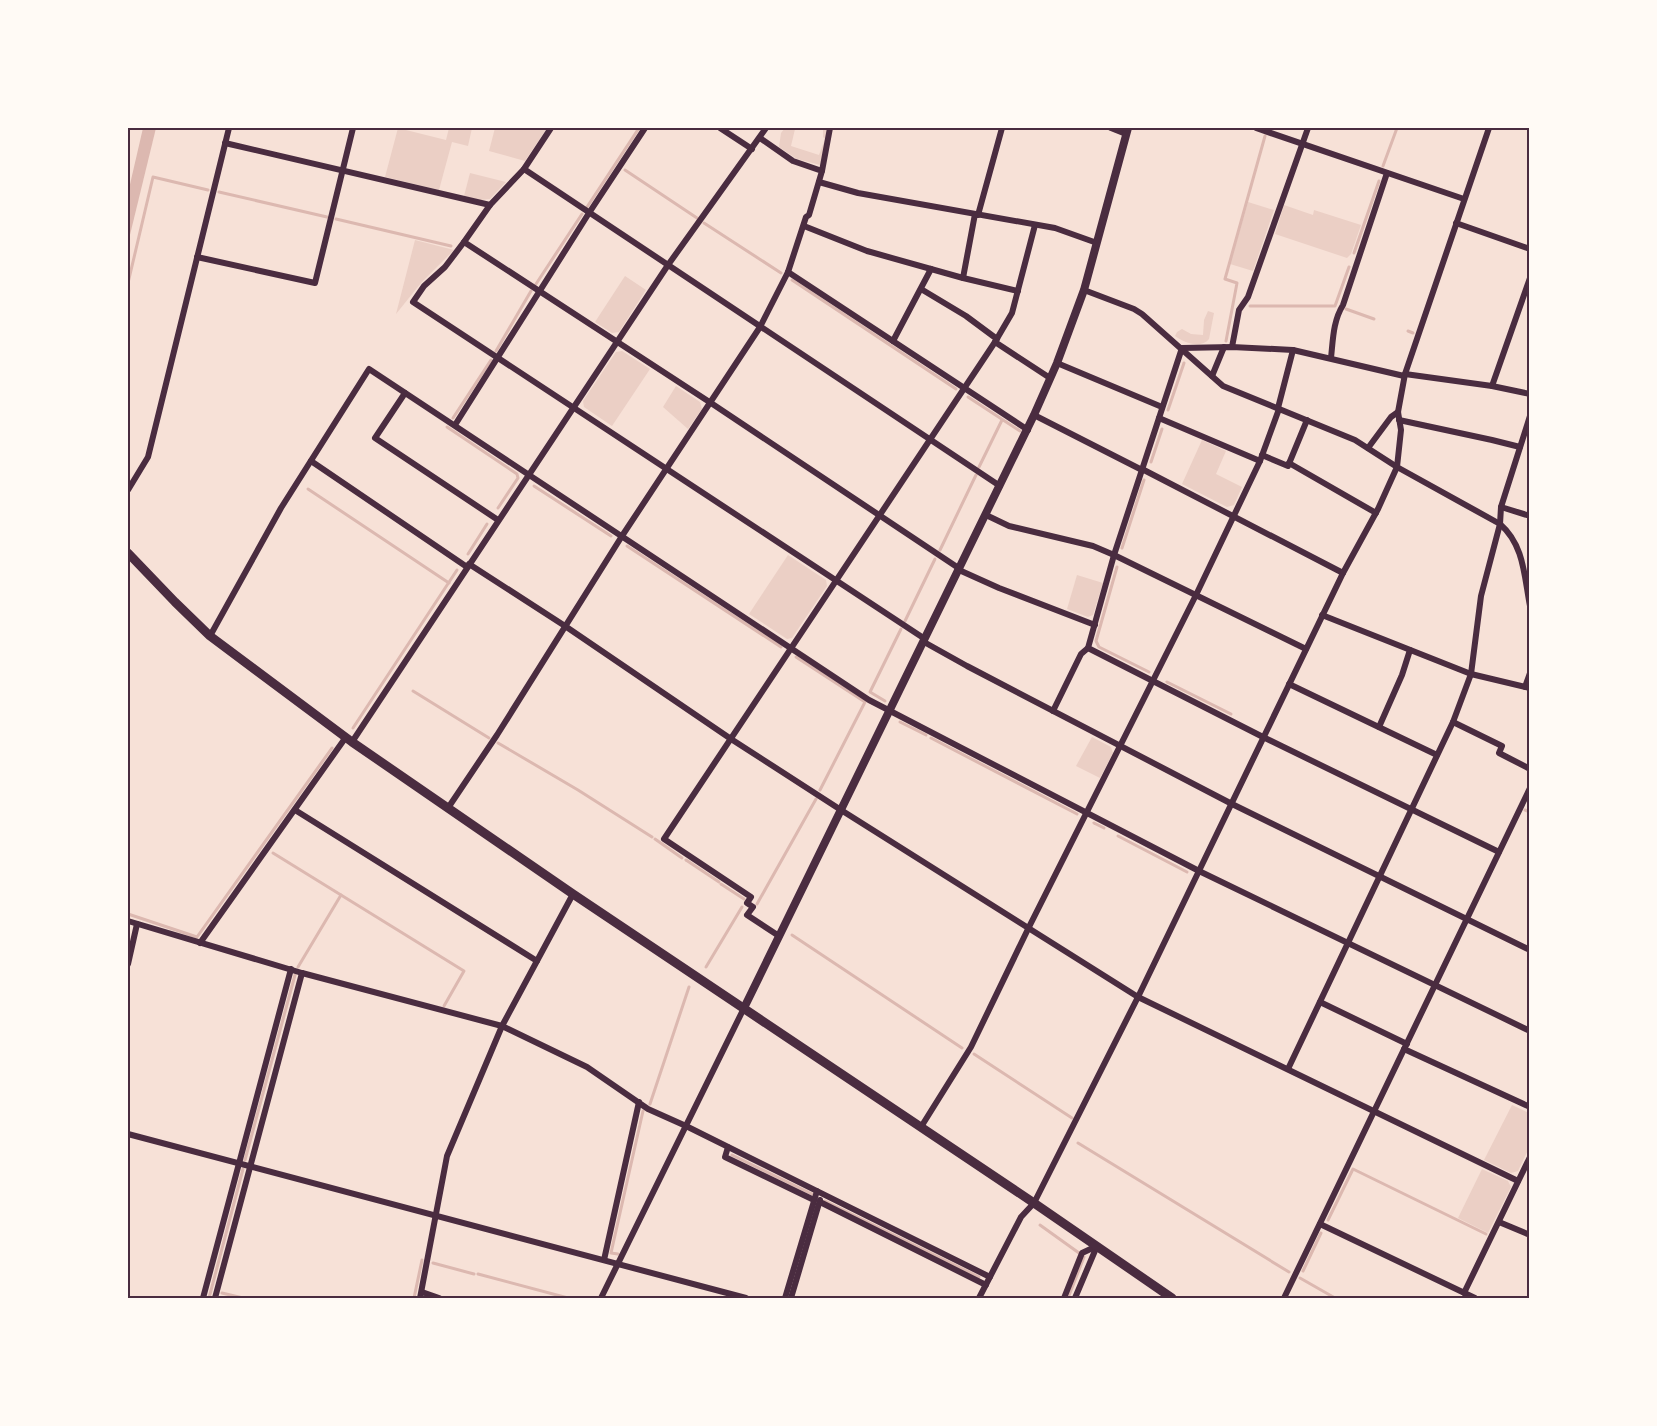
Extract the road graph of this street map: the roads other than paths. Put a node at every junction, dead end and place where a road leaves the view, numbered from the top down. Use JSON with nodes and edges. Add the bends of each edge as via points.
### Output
{"nodes":[{"id":1,"x":229,"y":128,"type":"edge"},
{"id":2,"x":353,"y":128,"type":"edge"},
{"id":3,"x":551,"y":128,"type":"edge"},
{"id":4,"x":645,"y":128,"type":"edge"},
{"id":5,"x":720,"y":128,"type":"edge"},
{"id":6,"x":766,"y":128,"type":"edge"},
{"id":7,"x":830,"y":128,"type":"edge"},
{"id":8,"x":1002,"y":128,"type":"edge"},
{"id":9,"x":1112,"y":128,"type":"edge"},
{"id":10,"x":1256,"y":128,"type":"edge"},
{"id":11,"x":1308,"y":128,"type":"edge"},
{"id":12,"x":1489,"y":128,"type":"edge"},
{"id":13,"x":1127,"y":131,"type":"edge"},
{"id":14,"x":760,"y":138,"type":"junction"},
{"id":15,"x":225,"y":143,"type":"junction"},
{"id":16,"x":1303,"y":144,"type":"junction"},
{"id":17,"x":752,"y":149,"type":"junction"},
{"id":18,"x":524,"y":169,"type":"junction"},
{"id":19,"x":342,"y":171,"type":"junction"},
{"id":20,"x":822,"y":171,"type":"junction"},
{"id":21,"x":1388,"y":173,"type":"junction"},
{"id":22,"x":819,"y":182,"type":"junction"},
{"id":23,"x":1464,"y":199,"type":"junction"},
{"id":24,"x":490,"y":205,"type":"junction"},
{"id":25,"x":589,"y":213,"type":"junction"},
{"id":26,"x":976,"y":215,"type":"junction"},
{"id":27,"x":1456,"y":223,"type":"junction"},
{"id":28,"x":1035,"y":225,"type":"junction"},
{"id":29,"x":804,"y":226,"type":"junction"},
{"id":30,"x":464,"y":243,"type":"junction"},
{"id":31,"x":1097,"y":243,"type":"junction"},
{"id":32,"x":1530,"y":249,"type":"edge"},
{"id":33,"x":198,"y":257,"type":"junction"},
{"id":34,"x":668,"y":265,"type":"junction"},
{"id":35,"x":931,"y":269,"type":"junction"},
{"id":36,"x":788,"y":272,"type":"junction"},
{"id":37,"x":963,"y":278,"type":"junction"},
{"id":38,"x":1530,"y":278,"type":"edge"},
{"id":39,"x":921,"y":289,"type":"junction"},
{"id":40,"x":1084,"y":290,"type":"junction"},
{"id":41,"x":1018,"y":291,"type":"junction"},
{"id":42,"x":540,"y":292,"type":"junction"},
{"id":43,"x":760,"y":327,"type":"junction"},
{"id":44,"x":996,"y":340,"type":"junction"},
{"id":45,"x":893,"y":341,"type":"junction"},
{"id":46,"x":616,"y":342,"type":"junction"},
{"id":47,"x":1224,"y":347,"type":"junction"},
{"id":48,"x":1232,"y":347,"type":"junction"},
{"id":49,"x":1182,"y":348,"type":"junction"},
{"id":50,"x":1293,"y":350,"type":"junction"},
{"id":51,"x":498,"y":358,"type":"junction"},
{"id":52,"x":1331,"y":358,"type":"junction"},
{"id":53,"x":1056,"y":363,"type":"junction"},
{"id":54,"x":1404,"y":375,"type":"junction"},
{"id":55,"x":1212,"y":376,"type":"junction"},
{"id":56,"x":1050,"y":378,"type":"junction"},
{"id":57,"x":1492,"y":386,"type":"junction"},
{"id":58,"x":965,"y":388,"type":"junction"},
{"id":59,"x":405,"y":393,"type":"junction"},
{"id":60,"x":1530,"y":394,"type":"edge"},
{"id":61,"x":711,"y":403,"type":"junction"},
{"id":62,"x":573,"y":407,"type":"junction"},
{"id":63,"x":1162,"y":407,"type":"junction"},
{"id":64,"x":1278,"y":408,"type":"junction"},
{"id":65,"x":1398,"y":412,"type":"junction"},
{"id":66,"x":1034,"y":415,"type":"junction"},
{"id":67,"x":1530,"y":416,"type":"edge"},
{"id":68,"x":1159,"y":418,"type":"junction"},
{"id":69,"x":1307,"y":420,"type":"junction"},
{"id":70,"x":1399,"y":420,"type":"junction"},
{"id":71,"x":454,"y":425,"type":"junction"},
{"id":72,"x":1028,"y":430,"type":"junction"},
{"id":73,"x":931,"y":440,"type":"junction"},
{"id":74,"x":1520,"y":447,"type":"junction"},
{"id":75,"x":1368,"y":448,"type":"junction"},
{"id":76,"x":1261,"y":458,"type":"junction"},
{"id":77,"x":311,"y":461,"type":"junction"},
{"id":78,"x":1289,"y":463,"type":"junction"},
{"id":79,"x":1397,"y":467,"type":"junction"},
{"id":80,"x":666,"y":469,"type":"junction"},
{"id":81,"x":1142,"y":469,"type":"junction"},
{"id":82,"x":528,"y":474,"type":"junction"},
{"id":83,"x":1000,"y":486,"type":"junction"},
{"id":84,"x":128,"y":490,"type":"edge"},
{"id":85,"x":1501,"y":507,"type":"junction"},
{"id":86,"x":1376,"y":513,"type":"junction"},
{"id":87,"x":986,"y":515,"type":"junction"},
{"id":88,"x":880,"y":516,"type":"junction"},
{"id":89,"x":1530,"y":516,"type":"edge"},
{"id":90,"x":1234,"y":517,"type":"junction"},
{"id":91,"x":498,"y":520,"type":"junction"},
{"id":92,"x":1500,"y":524,"type":"junction"},
{"id":93,"x":622,"y":536,"type":"junction"},
{"id":94,"x":128,"y":553,"type":"edge"},
{"id":95,"x":1114,"y":555,"type":"junction"},
{"id":96,"x":468,"y":566,"type":"junction"},
{"id":97,"x":959,"y":569,"type":"junction"},
{"id":98,"x":1343,"y":573,"type":"junction"},
{"id":99,"x":837,"y":581,"type":"junction"},
{"id":100,"x":1196,"y":595,"type":"junction"},
{"id":101,"x":1530,"y":606,"type":"edge"},
{"id":102,"x":1322,"y":615,"type":"junction"},
{"id":103,"x":1095,"y":625,"type":"junction"},
{"id":104,"x":564,"y":626,"type":"junction"},
{"id":105,"x":210,"y":636,"type":"junction"},
{"id":106,"x":924,"y":640,"type":"junction"},
{"id":107,"x":792,"y":648,"type":"junction"},
{"id":108,"x":1088,"y":648,"type":"junction"},
{"id":109,"x":1306,"y":649,"type":"junction"},
{"id":110,"x":1410,"y":650,"type":"junction"},
{"id":111,"x":1530,"y":673,"type":"edge"},
{"id":112,"x":1471,"y":674,"type":"junction"},
{"id":113,"x":1153,"y":681,"type":"junction"},
{"id":114,"x":1289,"y":684,"type":"junction"},
{"id":115,"x":1528,"y":688,"type":"edge"},
{"id":116,"x":890,"y":711,"type":"junction"},
{"id":117,"x":1053,"y":711,"type":"junction"},
{"id":118,"x":1453,"y":722,"type":"junction"},
{"id":119,"x":1379,"y":727,"type":"junction"},
{"id":120,"x":1263,"y":737,"type":"junction"},
{"id":121,"x":731,"y":739,"type":"junction"},
{"id":122,"x":349,"y":740,"type":"junction"},
{"id":123,"x":1121,"y":747,"type":"junction"},
{"id":124,"x":1437,"y":755,"type":"junction"},
{"id":125,"x":1530,"y":769,"type":"edge"},
{"id":126,"x":1530,"y":788,"type":"edge"},
{"id":127,"x":1232,"y":804,"type":"junction"},
{"id":128,"x":1526,"y":805,"type":"edge"},
{"id":129,"x":448,"y":808,"type":"junction"},
{"id":130,"x":1411,"y":809,"type":"junction"},
{"id":131,"x":295,"y":810,"type":"junction"},
{"id":132,"x":841,"y":810,"type":"junction"},
{"id":133,"x":1087,"y":814,"type":"junction"},
{"id":134,"x":1499,"y":852,"type":"junction"},
{"id":135,"x":1199,"y":871,"type":"junction"},
{"id":136,"x":1379,"y":877,"type":"junction"},
{"id":137,"x":573,"y":894,"type":"junction"},
{"id":138,"x":1467,"y":919,"type":"junction"},
{"id":139,"x":128,"y":921,"type":"edge"},
{"id":140,"x":138,"y":924,"type":"junction"},
{"id":141,"x":1029,"y":927,"type":"junction"},
{"id":142,"x":779,"y":936,"type":"junction"},
{"id":143,"x":200,"y":943,"type":"junction"},
{"id":144,"x":1348,"y":943,"type":"junction"},
{"id":145,"x":1530,"y":950,"type":"edge"},
{"id":146,"x":537,"y":961,"type":"junction"},
{"id":147,"x":128,"y":964,"type":"edge"},
{"id":148,"x":291,"y":969,"type":"junction"},
{"id":149,"x":302,"y":973,"type":"junction"},
{"id":150,"x":1435,"y":985,"type":"junction"},
{"id":151,"x":1138,"y":997,"type":"junction"},
{"id":152,"x":1320,"y":1002,"type":"junction"},
{"id":153,"x":744,"y":1008,"type":"junction"},
{"id":154,"x":502,"y":1026,"type":"junction"},
{"id":155,"x":1530,"y":1031,"type":"edge"},
{"id":156,"x":1406,"y":1046,"type":"junction"},
{"id":157,"x":1288,"y":1069,"type":"junction"},
{"id":158,"x":639,"y":1102,"type":"junction"},
{"id":159,"x":1530,"y":1107,"type":"edge"},
{"id":160,"x":1374,"y":1111,"type":"junction"},
{"id":161,"x":687,"y":1126,"type":"junction"},
{"id":162,"x":921,"y":1127,"type":"junction"},
{"id":163,"x":128,"y":1134,"type":"edge"},
{"id":164,"x":728,"y":1147,"type":"junction"},
{"id":165,"x":1530,"y":1157,"type":"edge"},
{"id":166,"x":239,"y":1164,"type":"junction"},
{"id":167,"x":250,"y":1166,"type":"junction"},
{"id":168,"x":1518,"y":1181,"type":"junction"},
{"id":169,"x":819,"y":1192,"type":"junction"},
{"id":170,"x":817,"y":1201,"type":"junction"},
{"id":171,"x":1034,"y":1203,"type":"junction"},
{"id":172,"x":437,"y":1217,"type":"junction"},
{"id":173,"x":1499,"y":1222,"type":"junction"},
{"id":174,"x":1320,"y":1224,"type":"junction"},
{"id":175,"x":1530,"y":1235,"type":"edge"},
{"id":176,"x":1096,"y":1246,"type":"junction"},
{"id":177,"x":604,"y":1260,"type":"junction"},
{"id":178,"x":618,"y":1264,"type":"junction"},
{"id":179,"x":990,"y":1277,"type":"junction"},
{"id":180,"x":986,"y":1284,"type":"junction"},
{"id":181,"x":1464,"y":1293,"type":"junction"},
{"id":182,"x":421,"y":1295,"type":"edge"},
{"id":183,"x":203,"y":1299,"type":"edge"},
{"id":184,"x":215,"y":1299,"type":"edge"},
{"id":185,"x":439,"y":1299,"type":"edge"},
{"id":186,"x":601,"y":1299,"type":"edge"},
{"id":187,"x":746,"y":1299,"type":"edge"},
{"id":188,"x":785,"y":1299,"type":"edge"},
{"id":189,"x":791,"y":1299,"type":"edge"},
{"id":190,"x":979,"y":1299,"type":"edge"},
{"id":191,"x":1064,"y":1299,"type":"edge"},
{"id":192,"x":1075,"y":1299,"type":"edge"},
{"id":193,"x":1172,"y":1299,"type":"edge"},
{"id":194,"x":1284,"y":1299,"type":"edge"},
{"id":195,"x":1475,"y":1299,"type":"edge"}],
"edges":[{"from":1,"to":15,"type":"street"},
{"from":2,"to":19,"type":"street"},
{"from":3,"to":18,"type":"street"},
{"from":4,"to":25,"type":"street"},
{"from":5,"to":17,"type":"street"},
{"from":6,"to":14,"type":"street"},
{"from":7,"to":20,"type":"street"},
{"from":8,"to":26,"type":"street"},
{"from":9,"to":13,"type":"street"},
{"from":10,"to":16,"type":"street"},
{"from":11,"to":16,"type":"street"},
{"from":12,"to":23,"type":"street"},
{"from":13,"to":31,"type":"street"},
{"from":14,"to":17,"type":"street"},
{"from":14,"to":20,"type":"street","via":[[793,161]]},
{"from":15,"to":19,"type":"street"},
{"from":15,"to":33,"type":"street"},
{"from":16,"to":21,"type":"street"},
{"from":16,"to":48,"type":"street","via":[[1248,297],[1239,310]]},
{"from":17,"to":34,"type":"street"},
{"from":18,"to":24,"type":"street"},
{"from":18,"to":25,"type":"street"},
{"from":19,"to":24,"type":"street"},
{"from":19,"to":33,"type":"street","via":[[315,283]]},
{"from":20,"to":22,"type":"street"},
{"from":21,"to":23,"type":"street"},
{"from":21,"to":52,"type":"street","via":[[1334,328]]},
{"from":22,"to":26,"type":"street"},
{"from":22,"to":29,"type":"street"},
{"from":23,"to":27,"type":"street"},
{"from":24,"to":30,"type":"street"},
{"from":25,"to":34,"type":"street"},
{"from":25,"to":42,"type":"street"},
{"from":26,"to":28,"type":"street"},
{"from":26,"to":37,"type":"street"},
{"from":27,"to":32,"type":"street"},
{"from":27,"to":54,"type":"street"},
{"from":28,"to":31,"type":"street"},
{"from":28,"to":41,"type":"street"},
{"from":29,"to":35,"type":"street","via":[[867,251]]},
{"from":29,"to":36,"type":"street"},
{"from":30,"to":42,"type":"street"},
{"from":30,"to":51,"type":"street","via":[[412,302]]},
{"from":31,"to":40,"type":"street"},
{"from":33,"to":84,"type":"street","via":[[148,457]]},
{"from":34,"to":43,"type":"street"},
{"from":34,"to":46,"type":"street"},
{"from":35,"to":37,"type":"street"},
{"from":35,"to":39,"type":"street"},
{"from":36,"to":43,"type":"street"},
{"from":36,"to":45,"type":"street"},
{"from":37,"to":41,"type":"street"},
{"from":38,"to":57,"type":"street"},
{"from":39,"to":44,"type":"street"},
{"from":39,"to":45,"type":"street"},
{"from":40,"to":49,"type":"street","via":[[1134,309]]},
{"from":40,"to":53,"type":"street"},
{"from":41,"to":44,"type":"street","via":[[1012,313]]},
{"from":42,"to":46,"type":"street"},
{"from":42,"to":51,"type":"street"},
{"from":43,"to":61,"type":"street"},
{"from":43,"to":73,"type":"street"},
{"from":44,"to":56,"type":"street"},
{"from":44,"to":58,"type":"street"},
{"from":45,"to":58,"type":"street"},
{"from":46,"to":61,"type":"street"},
{"from":46,"to":62,"type":"street"},
{"from":47,"to":48,"type":"street"},
{"from":47,"to":49,"type":"street"},
{"from":47,"to":55,"type":"street"},
{"from":48,"to":50,"type":"street"},
{"from":49,"to":55,"type":"street"},
{"from":49,"to":63,"type":"street"},
{"from":50,"to":52,"type":"street"},
{"from":50,"to":64,"type":"street"},
{"from":51,"to":62,"type":"street"},
{"from":51,"to":71,"type":"street"},
{"from":52,"to":54,"type":"street"},
{"from":53,"to":56,"type":"street"},
{"from":53,"to":63,"type":"street"},
{"from":54,"to":57,"type":"street"},
{"from":54,"to":65,"type":"street"},
{"from":55,"to":64,"type":"street","via":[[1223,386]]},
{"from":56,"to":66,"type":"street"},
{"from":57,"to":60,"type":"street"},
{"from":58,"to":72,"type":"street"},
{"from":58,"to":73,"type":"street"},
{"from":59,"to":71,"type":"street"},
{"from":59,"to":77,"type":"street","via":[[369,369]]},
{"from":59,"to":91,"type":"street","via":[[375,438]]},
{"from":61,"to":80,"type":"street"},
{"from":61,"to":88,"type":"street"},
{"from":62,"to":80,"type":"street"},
{"from":62,"to":82,"type":"street"},
{"from":63,"to":68,"type":"street"},
{"from":64,"to":69,"type":"street"},
{"from":64,"to":76,"type":"street"},
{"from":65,"to":70,"type":"street"},
{"from":65,"to":75,"type":"street"},
{"from":66,"to":72,"type":"street"},
{"from":66,"to":81,"type":"street"},
{"from":67,"to":74,"type":"street"},
{"from":68,"to":76,"type":"street"},
{"from":68,"to":81,"type":"street"},
{"from":69,"to":75,"type":"street"},
{"from":69,"to":78,"type":"street"},
{"from":70,"to":74,"type":"street"},
{"from":70,"to":79,"type":"street"},
{"from":71,"to":82,"type":"street"},
{"from":72,"to":83,"type":"street"},
{"from":73,"to":83,"type":"street"},
{"from":73,"to":88,"type":"street"},
{"from":74,"to":85,"type":"street"},
{"from":75,"to":79,"type":"street"},
{"from":76,"to":78,"type":"street","via":[[1288,466]]},
{"from":76,"to":90,"type":"street"},
{"from":77,"to":96,"type":"street"},
{"from":77,"to":105,"type":"street"},
{"from":78,"to":86,"type":"street"},
{"from":79,"to":86,"type":"street"},
{"from":79,"to":92,"type":"street"},
{"from":80,"to":93,"type":"street"},
{"from":80,"to":99,"type":"street"},
{"from":81,"to":90,"type":"street"},
{"from":81,"to":95,"type":"street"},
{"from":82,"to":91,"type":"street"},
{"from":82,"to":93,"type":"street"},
{"from":83,"to":87,"type":"street"},
{"from":85,"to":89,"type":"street"},
{"from":85,"to":92,"type":"street"},
{"from":86,"to":98,"type":"street"},
{"from":87,"to":95,"type":"street","via":[[1009,526],[1093,546]]},
{"from":87,"to":97,"type":"street"},
{"from":88,"to":97,"type":"street"},
{"from":88,"to":99,"type":"street"},
{"from":90,"to":98,"type":"street"},
{"from":90,"to":100,"type":"street"},
{"from":91,"to":96,"type":"street"},
{"from":92,"to":101,"type":"street","via":[[1518,546]]},
{"from":92,"to":112,"type":"street","via":[[1481,596]]},
{"from":93,"to":104,"type":"street"},
{"from":93,"to":107,"type":"street"},
{"from":94,"to":105,"type":"main road"},
{"from":95,"to":100,"type":"street"},
{"from":95,"to":103,"type":"street"},
{"from":96,"to":104,"type":"street"},
{"from":96,"to":122,"type":"street"},
{"from":97,"to":103,"type":"street"},
{"from":97,"to":106,"type":"street"},
{"from":98,"to":102,"type":"street"},
{"from":99,"to":106,"type":"street"},
{"from":99,"to":107,"type":"street"},
{"from":100,"to":109,"type":"street"},
{"from":100,"to":113,"type":"street"},
{"from":102,"to":109,"type":"street"},
{"from":102,"to":110,"type":"street"},
{"from":103,"to":108,"type":"street"},
{"from":104,"to":121,"type":"street"},
{"from":104,"to":129,"type":"street"},
{"from":105,"to":122,"type":"main road"},
{"from":106,"to":116,"type":"street"},
{"from":106,"to":117,"type":"street"},
{"from":107,"to":116,"type":"street"},
{"from":107,"to":121,"type":"street"},
{"from":108,"to":113,"type":"street"},
{"from":108,"to":117,"type":"street","via":[[1081,654]]},
{"from":109,"to":114,"type":"street"},
{"from":110,"to":112,"type":"street"},
{"from":110,"to":119,"type":"street"},
{"from":111,"to":115,"type":"street"},
{"from":112,"to":115,"type":"street"},
{"from":112,"to":118,"type":"street"},
{"from":113,"to":120,"type":"street"},
{"from":113,"to":123,"type":"street"},
{"from":114,"to":119,"type":"street"},
{"from":114,"to":120,"type":"street"},
{"from":116,"to":132,"type":"street"},
{"from":116,"to":133,"type":"street"},
{"from":117,"to":123,"type":"street"},
{"from":118,"to":124,"type":"street"},
{"from":118,"to":125,"type":"street","via":[[1502,746],[1499,753]]},
{"from":119,"to":124,"type":"street"},
{"from":120,"to":127,"type":"street"},
{"from":120,"to":130,"type":"street"},
{"from":121,"to":132,"type":"street"},
{"from":121,"to":142,"type":"street","via":[[664,838],[751,897],[747,903],[753,907],[747,915]]},
{"from":122,"to":129,"type":"main road"},
{"from":122,"to":131,"type":"street"},
{"from":123,"to":127,"type":"street"},
{"from":123,"to":133,"type":"street"},
{"from":124,"to":130,"type":"street"},
{"from":126,"to":128,"type":"street"},
{"from":127,"to":135,"type":"street"},
{"from":127,"to":136,"type":"street"},
{"from":128,"to":134,"type":"street"},
{"from":129,"to":137,"type":"main road"},
{"from":130,"to":134,"type":"street"},
{"from":130,"to":136,"type":"street"},
{"from":131,"to":143,"type":"street"},
{"from":131,"to":146,"type":"street"},
{"from":132,"to":141,"type":"street"},
{"from":132,"to":142,"type":"street"},
{"from":133,"to":135,"type":"street"},
{"from":133,"to":141,"type":"street"},
{"from":134,"to":138,"type":"street"},
{"from":135,"to":144,"type":"street"},
{"from":135,"to":151,"type":"street"},
{"from":136,"to":138,"type":"street"},
{"from":136,"to":144,"type":"street"},
{"from":137,"to":146,"type":"street"},
{"from":137,"to":153,"type":"main road"},
{"from":138,"to":145,"type":"street"},
{"from":138,"to":150,"type":"street"},
{"from":139,"to":140,"type":"street"},
{"from":140,"to":143,"type":"street"},
{"from":140,"to":147,"type":"street"},
{"from":141,"to":151,"type":"street"},
{"from":141,"to":162,"type":"street","via":[[971,1047]]},
{"from":142,"to":153,"type":"street"},
{"from":143,"to":148,"type":"street"},
{"from":144,"to":150,"type":"street"},
{"from":144,"to":152,"type":"street"},
{"from":146,"to":154,"type":"street"},
{"from":148,"to":149,"type":"street"},
{"from":148,"to":166,"type":"street"},
{"from":149,"to":154,"type":"street"},
{"from":149,"to":167,"type":"street"},
{"from":150,"to":155,"type":"street"},
{"from":150,"to":156,"type":"street"},
{"from":151,"to":157,"type":"street"},
{"from":151,"to":171,"type":"street"},
{"from":152,"to":156,"type":"street"},
{"from":152,"to":157,"type":"street"},
{"from":153,"to":161,"type":"street"},
{"from":153,"to":162,"type":"main road"},
{"from":154,"to":158,"type":"street","via":[[587,1067]]},
{"from":154,"to":172,"type":"street","via":[[447,1156]]},
{"from":156,"to":159,"type":"street"},
{"from":156,"to":160,"type":"street"},
{"from":157,"to":160,"type":"street"},
{"from":158,"to":161,"type":"street"},
{"from":158,"to":177,"type":"street"},
{"from":160,"to":168,"type":"street"},
{"from":160,"to":174,"type":"street"},
{"from":161,"to":164,"type":"street"},
{"from":161,"to":178,"type":"street"},
{"from":162,"to":171,"type":"main road"},
{"from":163,"to":166,"type":"street"},
{"from":164,"to":169,"type":"street"},
{"from":164,"to":170,"type":"street","via":[[725,1157]]},
{"from":165,"to":168,"type":"street"},
{"from":166,"to":167,"type":"street"},
{"from":166,"to":183,"type":"street"},
{"from":167,"to":172,"type":"street"},
{"from":167,"to":184,"type":"street"},
{"from":168,"to":173,"type":"street"},
{"from":169,"to":170,"type":"street"},
{"from":169,"to":179,"type":"street"},
{"from":170,"to":180,"type":"street"},
{"from":170,"to":188,"type":"street"},
{"from":170,"to":189,"type":"street"},
{"from":171,"to":176,"type":"main road"},
{"from":171,"to":179,"type":"street","via":[[1021,1217]]},
{"from":172,"to":177,"type":"street"},
{"from":172,"to":182,"type":"street"},
{"from":173,"to":175,"type":"street"},
{"from":173,"to":181,"type":"street"},
{"from":174,"to":181,"type":"street"},
{"from":174,"to":194,"type":"street"},
{"from":176,"to":191,"type":"street","via":[[1082,1253]]},
{"from":176,"to":192,"type":"street"},
{"from":176,"to":193,"type":"main road"},
{"from":177,"to":178,"type":"street"},
{"from":178,"to":186,"type":"street"},
{"from":178,"to":187,"type":"street"},
{"from":179,"to":180,"type":"street"},
{"from":180,"to":190,"type":"street"},
{"from":181,"to":195,"type":"street"},
{"from":182,"to":185,"type":"street"}]}
